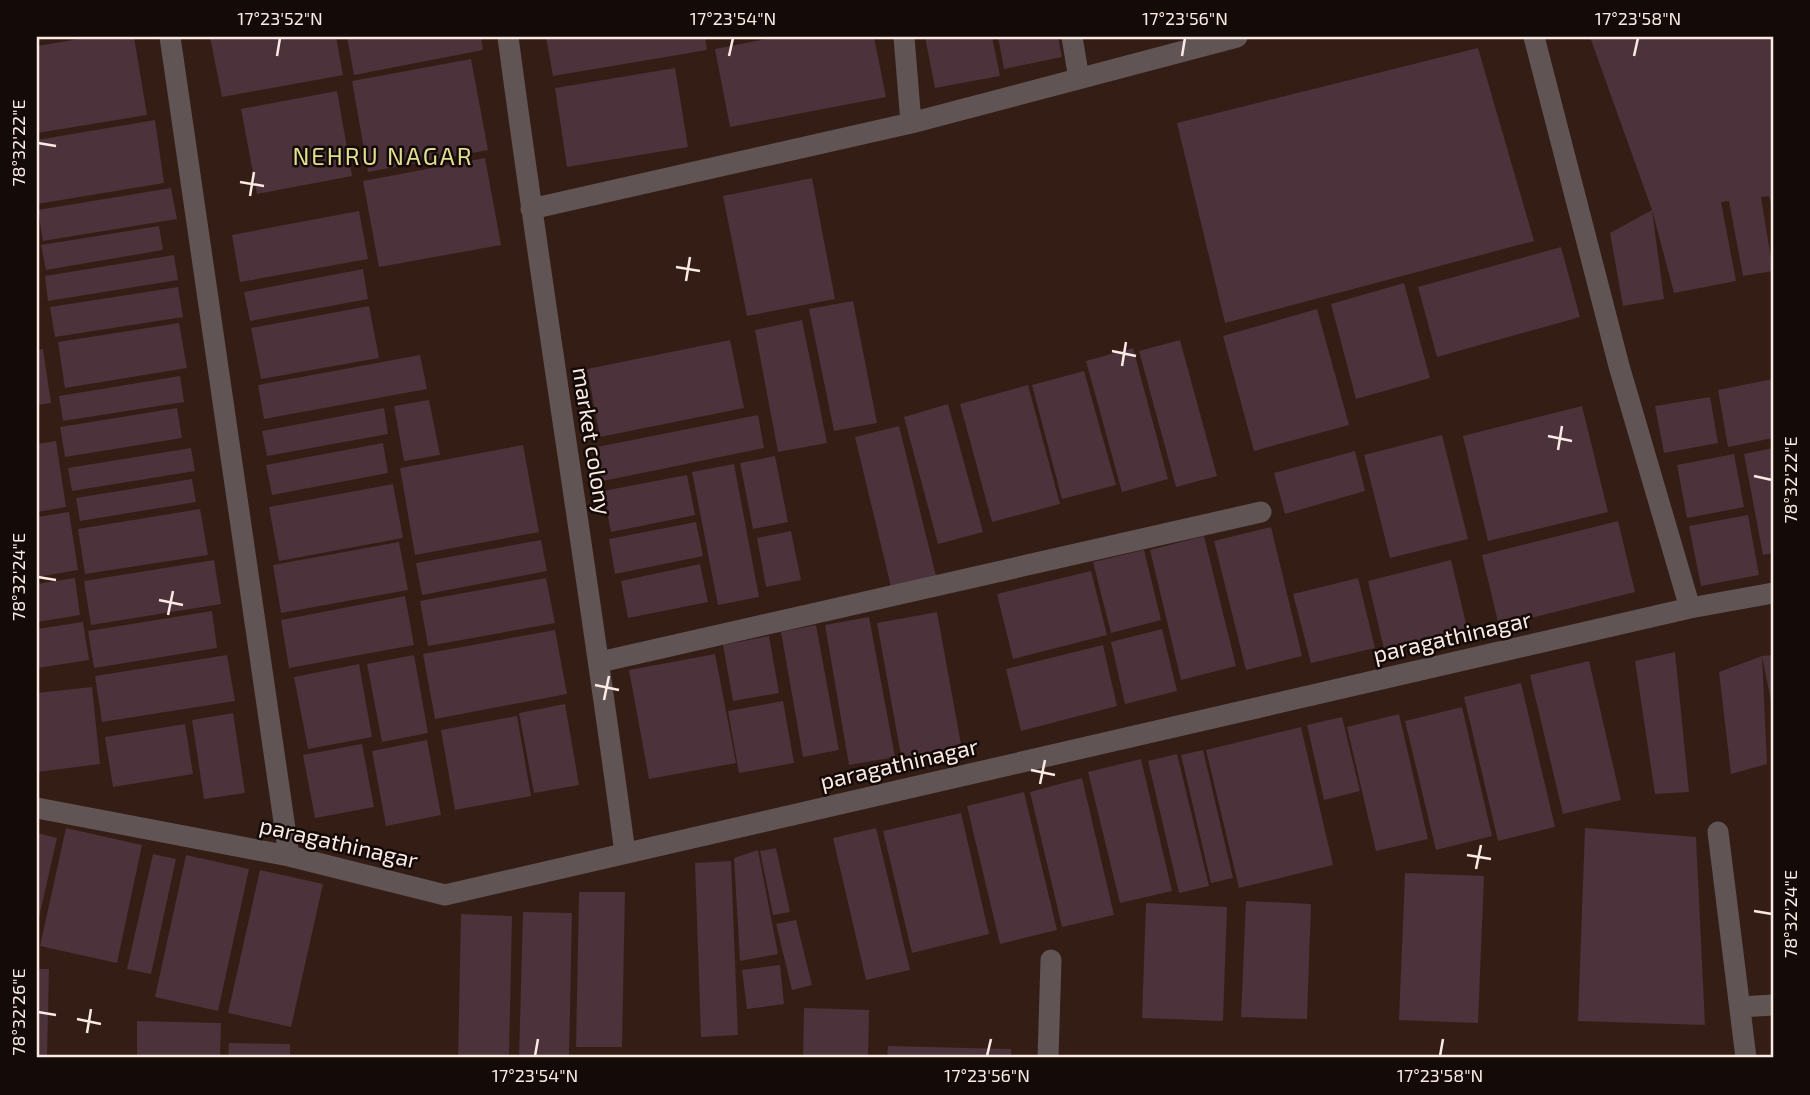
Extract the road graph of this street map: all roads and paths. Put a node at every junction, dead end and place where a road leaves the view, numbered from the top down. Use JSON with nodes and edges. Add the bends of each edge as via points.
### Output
{"nodes":[{"id":1,"x":170,"y":37,"type":"edge"},
{"id":2,"x":508,"y":37,"type":"edge"},
{"id":3,"x":904,"y":37,"type":"edge"},
{"id":4,"x":1072,"y":37,"type":"edge"},
{"id":5,"x":1237,"y":37,"type":"edge"},
{"id":6,"x":1534,"y":37,"type":"edge"},
{"id":7,"x":1079,"y":79,"type":"junction"},
{"id":8,"x":911,"y":123,"type":"junction"},
{"id":9,"x":531,"y":209,"type":"junction"},
{"id":10,"x":1261,"y":512,"type":"dead end"},
{"id":11,"x":1773,"y":593,"type":"edge"},
{"id":12,"x":1690,"y":608,"type":"junction"},
{"id":13,"x":600,"y":662,"type":"junction"},
{"id":14,"x":37,"y":808,"type":"edge"},
{"id":15,"x":1718,"y":832,"type":"dead end"},
{"id":16,"x":625,"y":853,"type":"junction"},
{"id":17,"x":289,"y":856,"type":"junction"},
{"id":18,"x":1051,"y":960,"type":"dead end"},
{"id":19,"x":1773,"y":1005,"type":"edge"},
{"id":20,"x":1740,"y":1007,"type":"junction"},
{"id":21,"x":1048,"y":1058,"type":"edge"},
{"id":22,"x":1746,"y":1058,"type":"edge"}],
"edges":[{"from":1,"to":17,"type":"street"},
{"from":2,"to":9,"type":"street","name":"market colony"},
{"from":3,"to":8,"type":"street"},
{"from":4,"to":7,"type":"street"},
{"from":5,"to":7,"type":"street"},
{"from":6,"to":12,"type":"street","via":[[1619,366]]},
{"from":7,"to":8,"type":"street"},
{"from":8,"to":9,"type":"street"},
{"from":9,"to":13,"type":"street","name":"market colony"},
{"from":10,"to":13,"type":"street"},
{"from":11,"to":12,"type":"street","name":"paragathinagar"},
{"from":12,"to":16,"type":"street","name":"paragathinagar"},
{"from":13,"to":16,"type":"street","name":"market colony"},
{"from":14,"to":17,"type":"street","name":"paragathinagar"},
{"from":15,"to":20,"type":"street"},
{"from":16,"to":17,"type":"street","name":"paragathinagar","via":[[446,895]]},
{"from":18,"to":21,"type":"street"},
{"from":19,"to":20,"type":"street"},
{"from":20,"to":22,"type":"street"}]}
